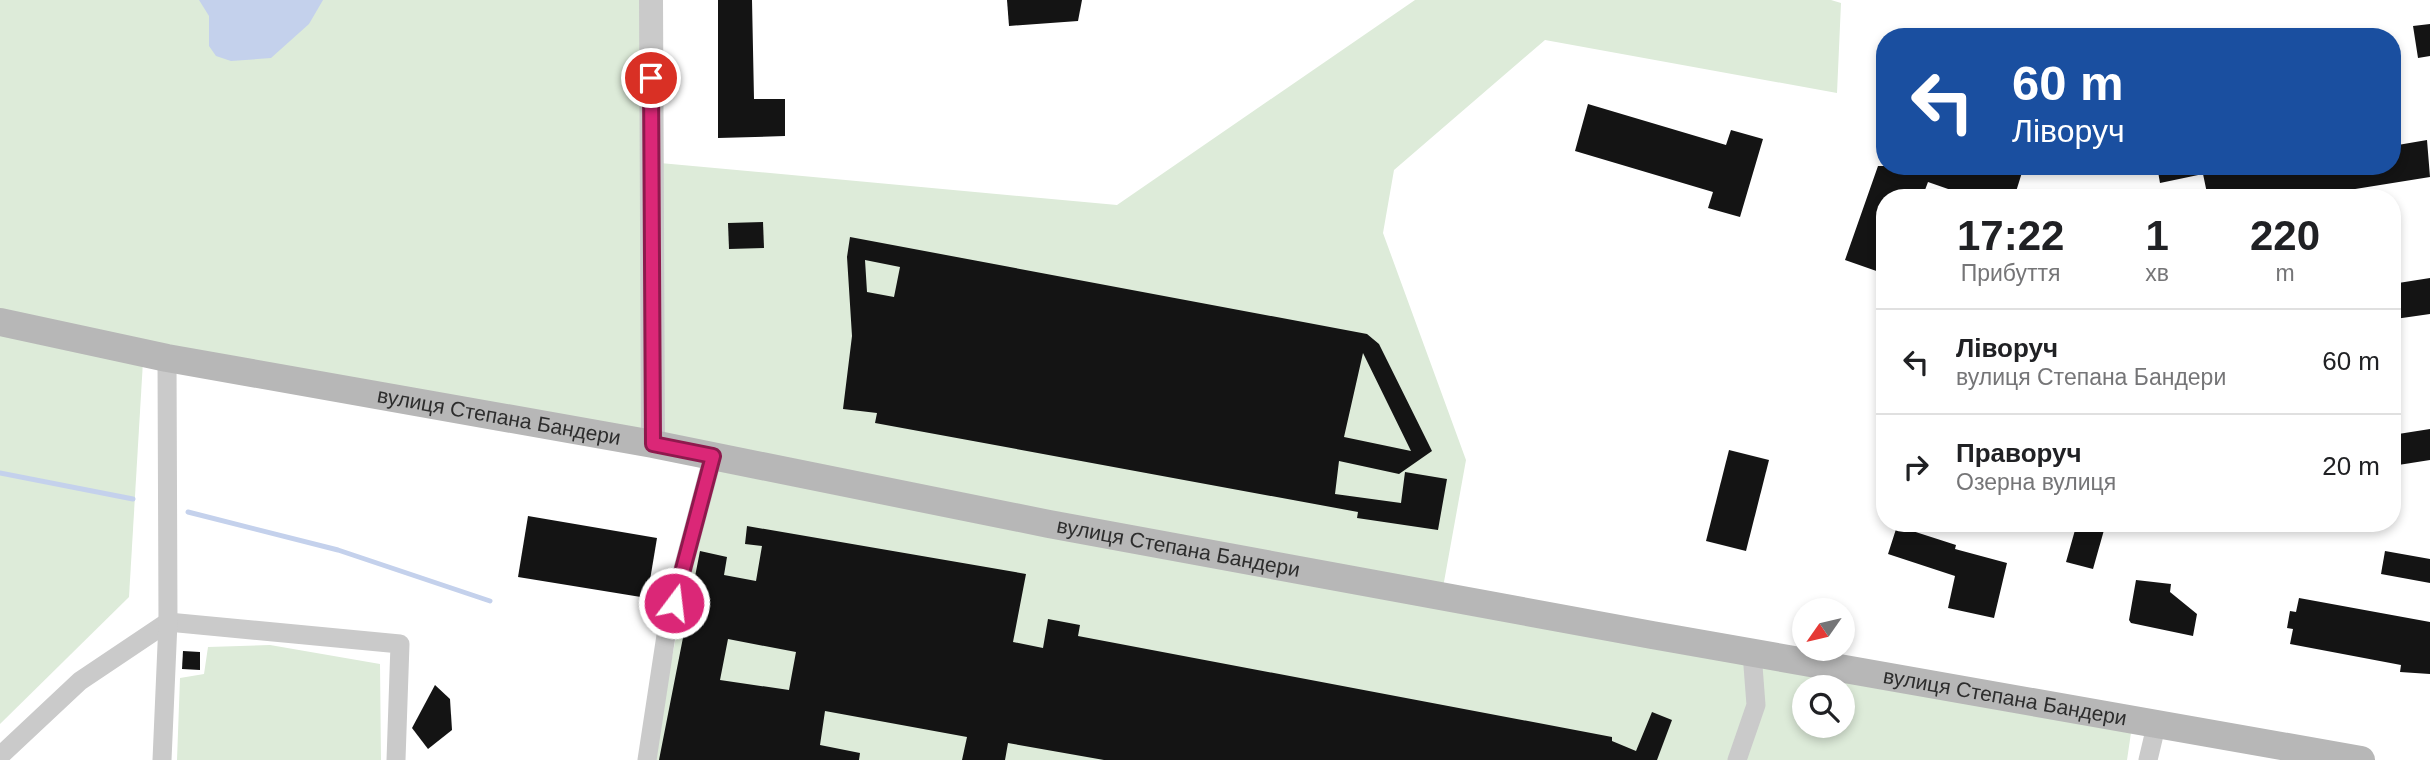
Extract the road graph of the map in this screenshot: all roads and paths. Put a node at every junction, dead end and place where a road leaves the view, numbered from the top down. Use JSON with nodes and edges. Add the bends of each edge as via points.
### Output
{"nodes":[{"id":1,"x":651,"y":0,"type":"edge"},
{"id":2,"x":0,"y":322,"type":"edge"},
{"id":3,"x":167,"y":358,"type":"junction"},
{"id":4,"x":653,"y":444,"type":"junction"},
{"id":5,"x":713,"y":456,"type":"junction"},
{"id":6,"x":168,"y":622,"type":"junction"},
{"id":7,"x":1752,"y":653,"type":"junction"},
{"id":8,"x":2157,"y":722,"type":"junction"},
{"id":9,"x":0,"y":756,"type":"edge"},
{"id":10,"x":162,"y":760,"type":"edge"},
{"id":11,"x":396,"y":760,"type":"edge"},
{"id":12,"x":646,"y":760,"type":"edge"},
{"id":13,"x":1737,"y":760,"type":"edge"},
{"id":14,"x":2148,"y":760,"type":"edge"},
{"id":15,"x":2361,"y":760,"type":"edge"}],
"edges":[{"from":1,"to":4,"type":"street"},
{"from":2,"to":3,"type":"main road","name":"вулиця Степана Бандери"},
{"from":3,"to":4,"type":"main road","name":"вулиця Степана Бандери"},
{"from":3,"to":6,"type":"street"},
{"from":4,"to":5,"type":"main road","name":"вулиця Степана Бандери"},
{"from":5,"to":7,"type":"main road","name":"вулиця Степана Бандери","via":[[1049,524]]},
{"from":5,"to":12,"type":"street","via":[[667,629]]},
{"from":6,"to":9,"type":"street","via":[[80,681]]},
{"from":6,"to":10,"type":"street"},
{"from":6,"to":11,"type":"street","via":[[400,644]]},
{"from":7,"to":8,"type":"main road","name":"вулиця Степана Бандери"},
{"from":7,"to":13,"type":"street","via":[[1756,705]]},
{"from":8,"to":14,"type":"street"},
{"from":8,"to":15,"type":"main road","name":"вулиця Степана Бандери"}]}
